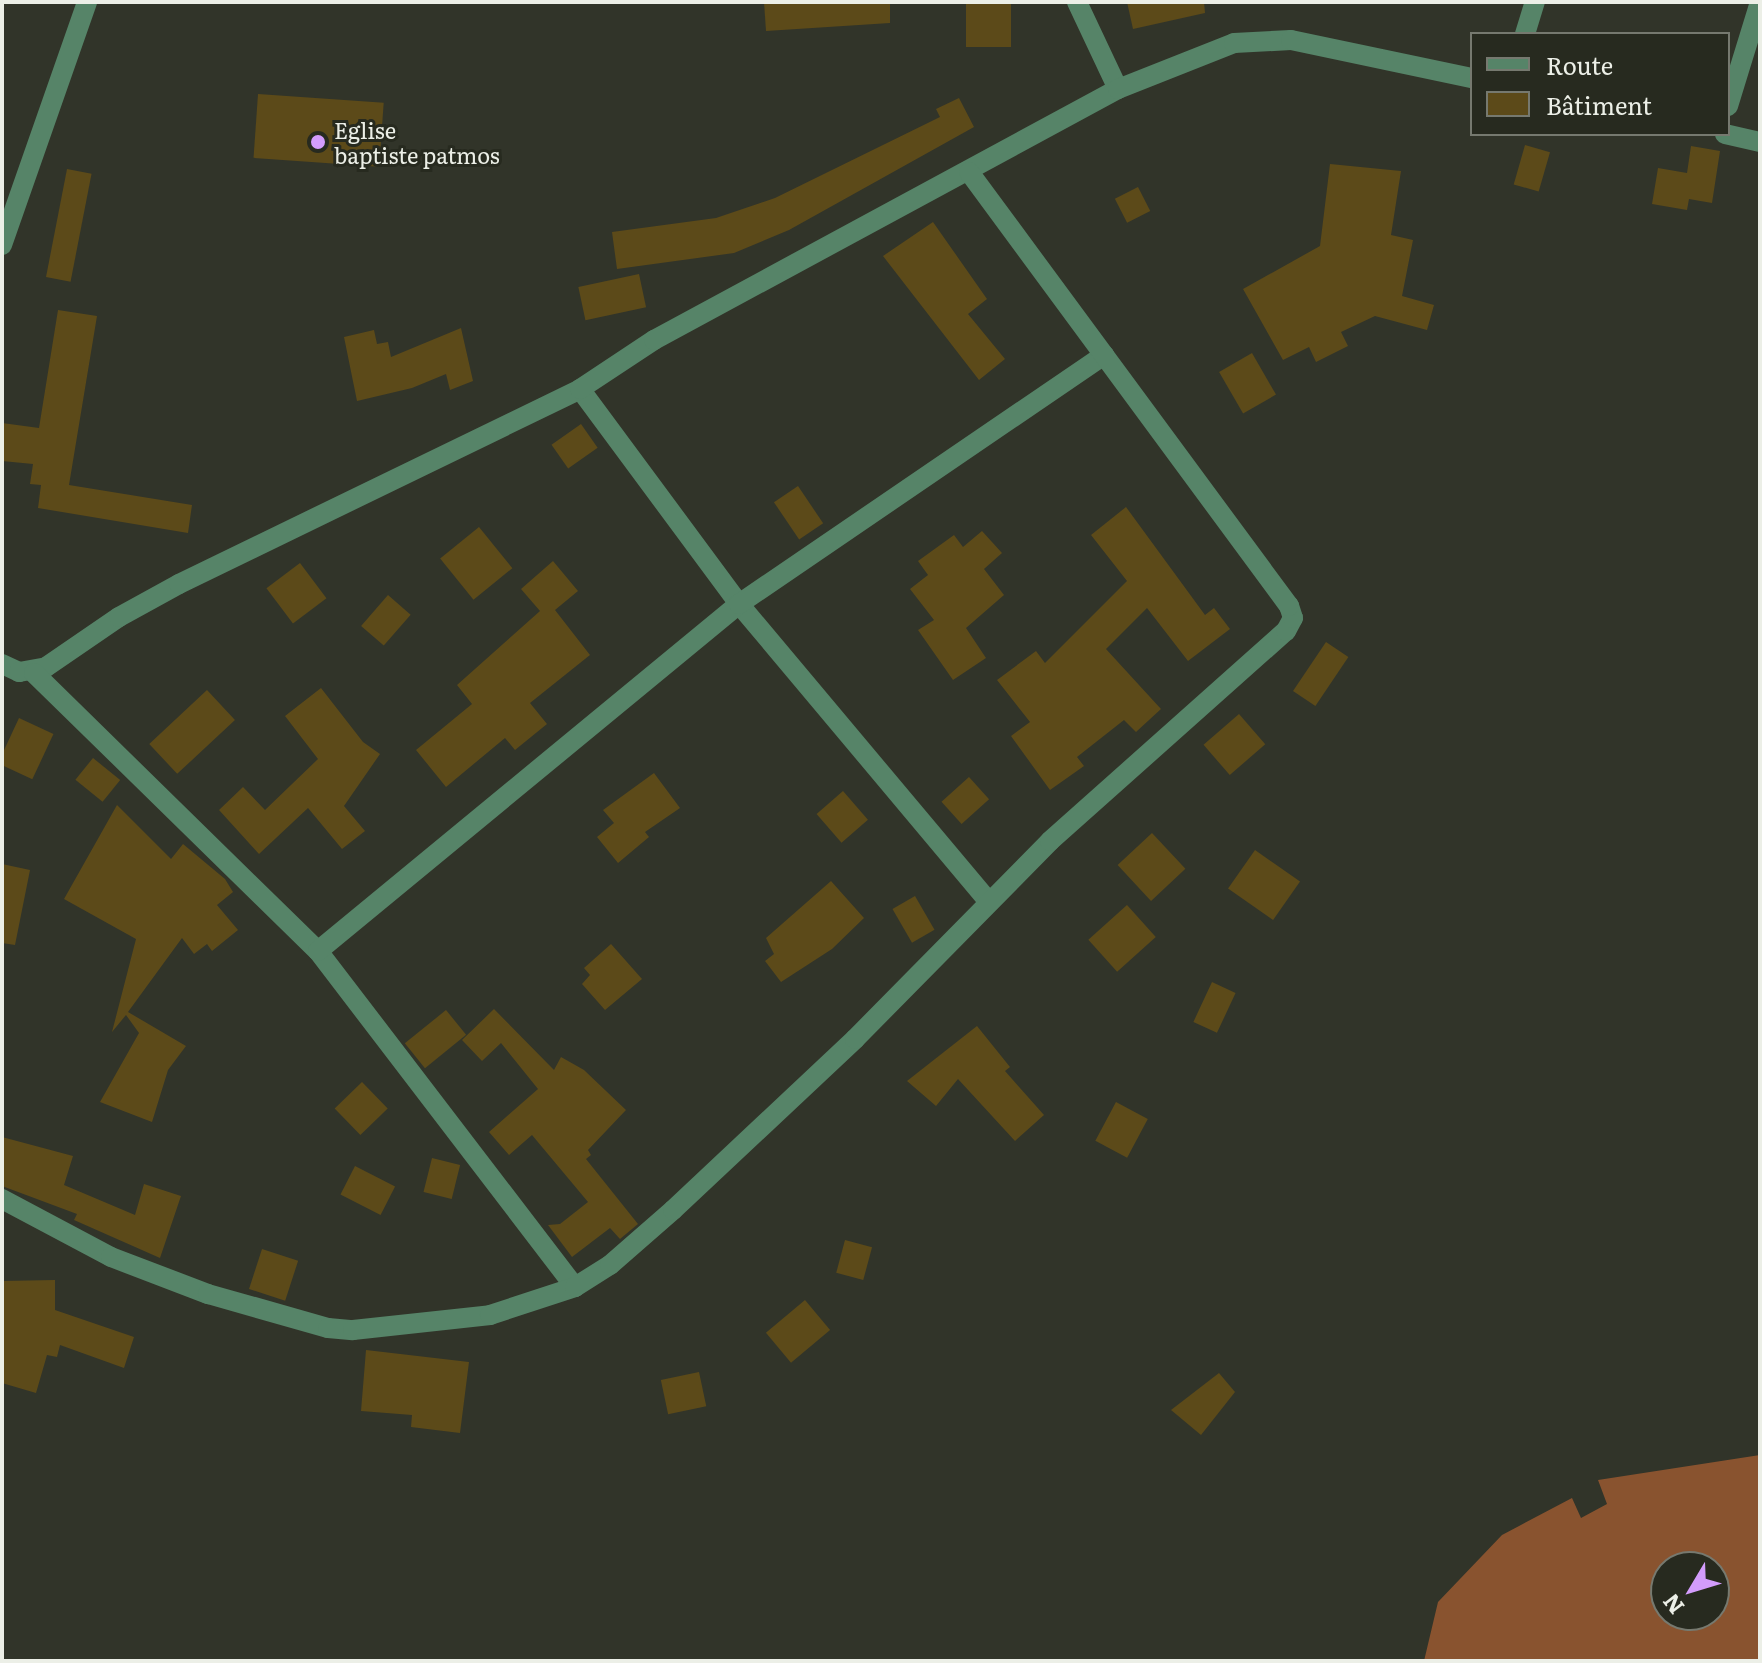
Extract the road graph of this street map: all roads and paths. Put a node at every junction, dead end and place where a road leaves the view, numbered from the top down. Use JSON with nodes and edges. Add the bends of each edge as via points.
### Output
{"nodes":[{"id":1,"x":87,"y":2,"type":"edge"},
{"id":2,"x":1077,"y":2,"type":"edge"},
{"id":3,"x":1535,"y":2,"type":"edge"},
{"id":4,"x":1760,"y":2,"type":"edge"},
{"id":5,"x":1526,"y":32,"type":"edge"},
{"id":6,"x":1470,"y":78,"type":"edge"},
{"id":7,"x":1118,"y":89,"type":"junction"},
{"id":8,"x":1730,"y":100,"type":"edge"},
{"id":9,"x":1730,"y":135,"type":"edge"},
{"id":10,"x":1760,"y":142,"type":"edge"},
{"id":11,"x":969,"y":172,"type":"junction"},
{"id":12,"x":2,"y":245,"type":"edge"},
{"id":13,"x":1104,"y":355,"type":"junction"},
{"id":14,"x":580,"y":389,"type":"junction"},
{"id":15,"x":739,"y":604,"type":"junction"},
{"id":16,"x":2,"y":664,"type":"edge"},
{"id":17,"x":34,"y":673,"type":"junction"},
{"id":18,"x":989,"y":902,"type":"junction"},
{"id":19,"x":318,"y":951,"type":"junction"},
{"id":20,"x":2,"y":1199,"type":"edge"},
{"id":21,"x":575,"y":1287,"type":"junction"}],
"edges":[{"from":1,"to":12,"type":"street"},
{"from":2,"to":7,"type":"street"},
{"from":3,"to":5,"type":"street"},
{"from":4,"to":8,"type":"street"},
{"from":6,"to":7,"type":"street","via":[[1291,40],[1234,43]]},
{"from":7,"to":11,"type":"street"},
{"from":9,"to":10,"type":"street"},
{"from":11,"to":13,"type":"street"},
{"from":11,"to":14,"type":"street","via":[[654,340]]},
{"from":13,"to":15,"type":"street"},
{"from":13,"to":18,"type":"street","via":[[1293,618],[1286,631]]},
{"from":14,"to":15,"type":"street"},
{"from":14,"to":17,"type":"street","via":[[179,584]]},
{"from":15,"to":18,"type":"street"},
{"from":15,"to":19,"type":"street"},
{"from":16,"to":17,"type":"street"},
{"from":17,"to":19,"type":"street"},
{"from":18,"to":21,"type":"street","via":[[855,1039],[673,1210]]},
{"from":19,"to":21,"type":"street"},
{"from":20,"to":21,"type":"street","via":[[111,1257],[208,1294],[328,1328],[490,1315]]}]}
